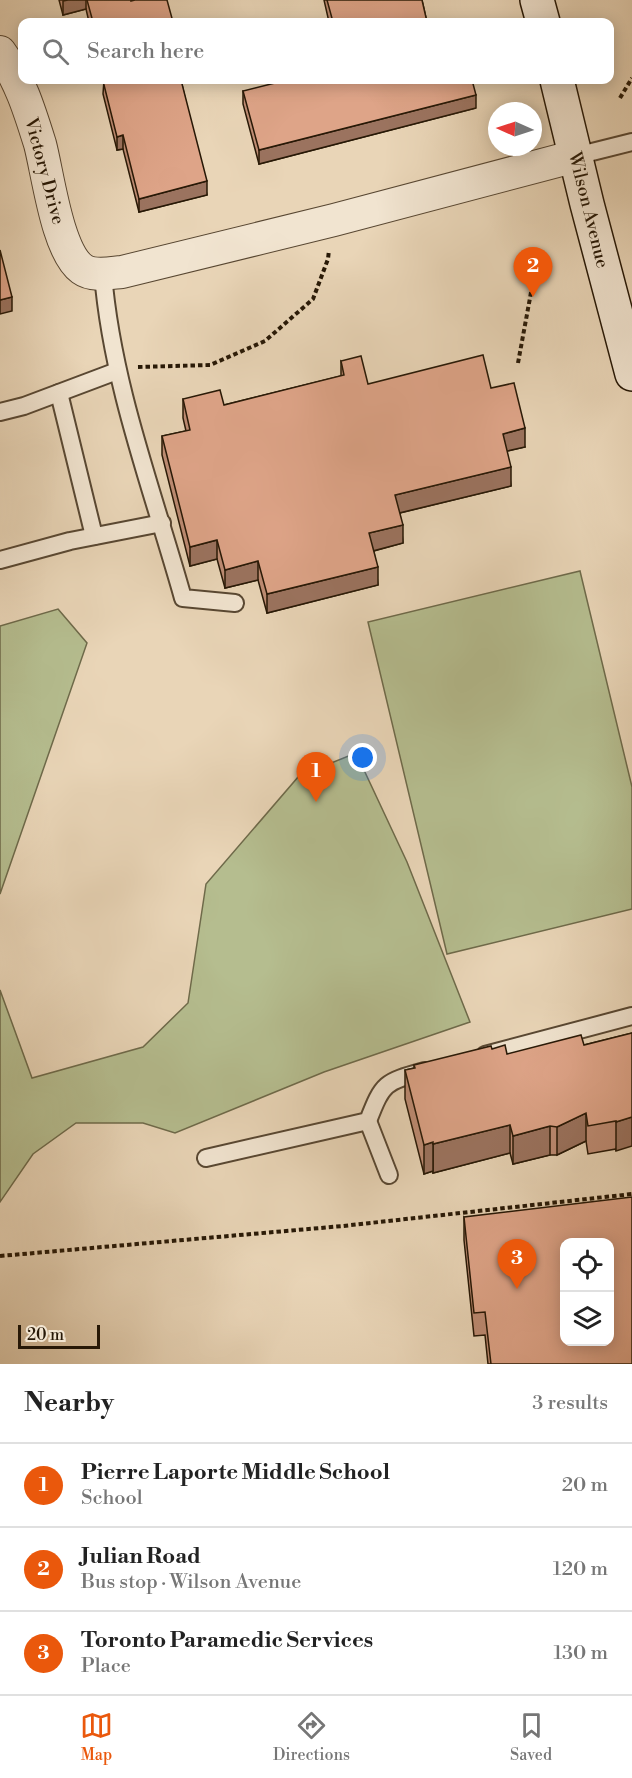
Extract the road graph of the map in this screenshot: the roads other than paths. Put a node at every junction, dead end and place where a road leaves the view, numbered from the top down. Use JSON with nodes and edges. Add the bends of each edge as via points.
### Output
{"nodes":[{"id":1,"x":537,"y":0,"type":"edge"},
{"id":2,"x":542,"y":18,"type":"edge"},
{"id":3,"x":0,"y":52,"type":"edge"},
{"id":4,"x":18,"y":82,"type":"edge"},
{"id":5,"x":19,"y":84,"type":"edge"},
{"id":6,"x":558,"y":84,"type":"edge"},
{"id":7,"x":632,"y":142,"type":"edge"},
{"id":8,"x":576,"y":156,"type":"junction"},
{"id":9,"x":103,"y":274,"type":"junction"},
{"id":10,"x":117,"y":371,"type":"junction"},
{"id":11,"x":632,"y":374,"type":"edge"},
{"id":12,"x":59,"y":393,"type":"junction"},
{"id":13,"x":0,"y":412,"type":"edge"},
{"id":14,"x":162,"y":523,"type":"junction"},
{"id":15,"x":94,"y":536,"type":"junction"},
{"id":16,"x":0,"y":560,"type":"edge"},
{"id":17,"x":235,"y":603,"type":"dead end"},
{"id":18,"x":632,"y":1016,"type":"edge"},
{"id":19,"x":474,"y":1058,"type":"edge"},
{"id":20,"x":440,"y":1067,"type":"edge"},
{"id":21,"x":368,"y":1121,"type":"junction"},
{"id":22,"x":206,"y":1158,"type":"dead end"},
{"id":23,"x":389,"y":1175,"type":"dead end"}],
"edges":[{"from":1,"to":2,"type":"main road"},
{"from":3,"to":4,"type":"street","name":"Victory Drive"},
{"from":5,"to":9,"type":"street","name":"Victory Drive","via":[[40,145],[66,246],[83,269]]},
{"from":6,"to":8,"type":"main road","name":"Wilson Avenue"},
{"from":7,"to":8,"type":"lane"},
{"from":8,"to":9,"type":"street","via":[[334,220]]},
{"from":8,"to":11,"type":"main road","name":"Wilson Avenue"},
{"from":9,"to":10,"type":"lane"},
{"from":10,"to":12,"type":"lane"},
{"from":10,"to":14,"type":"lane"},
{"from":12,"to":13,"type":"lane"},
{"from":12,"to":15,"type":"lane"},
{"from":14,"to":15,"type":"lane"},
{"from":14,"to":17,"type":"lane","via":[[183,598]]},
{"from":15,"to":16,"type":"lane"},
{"from":18,"to":19,"type":"lane"},
{"from":20,"to":21,"type":"lane","via":[[395,1079],[379,1092]]},
{"from":21,"to":22,"type":"lane"},
{"from":21,"to":23,"type":"lane"}]}
